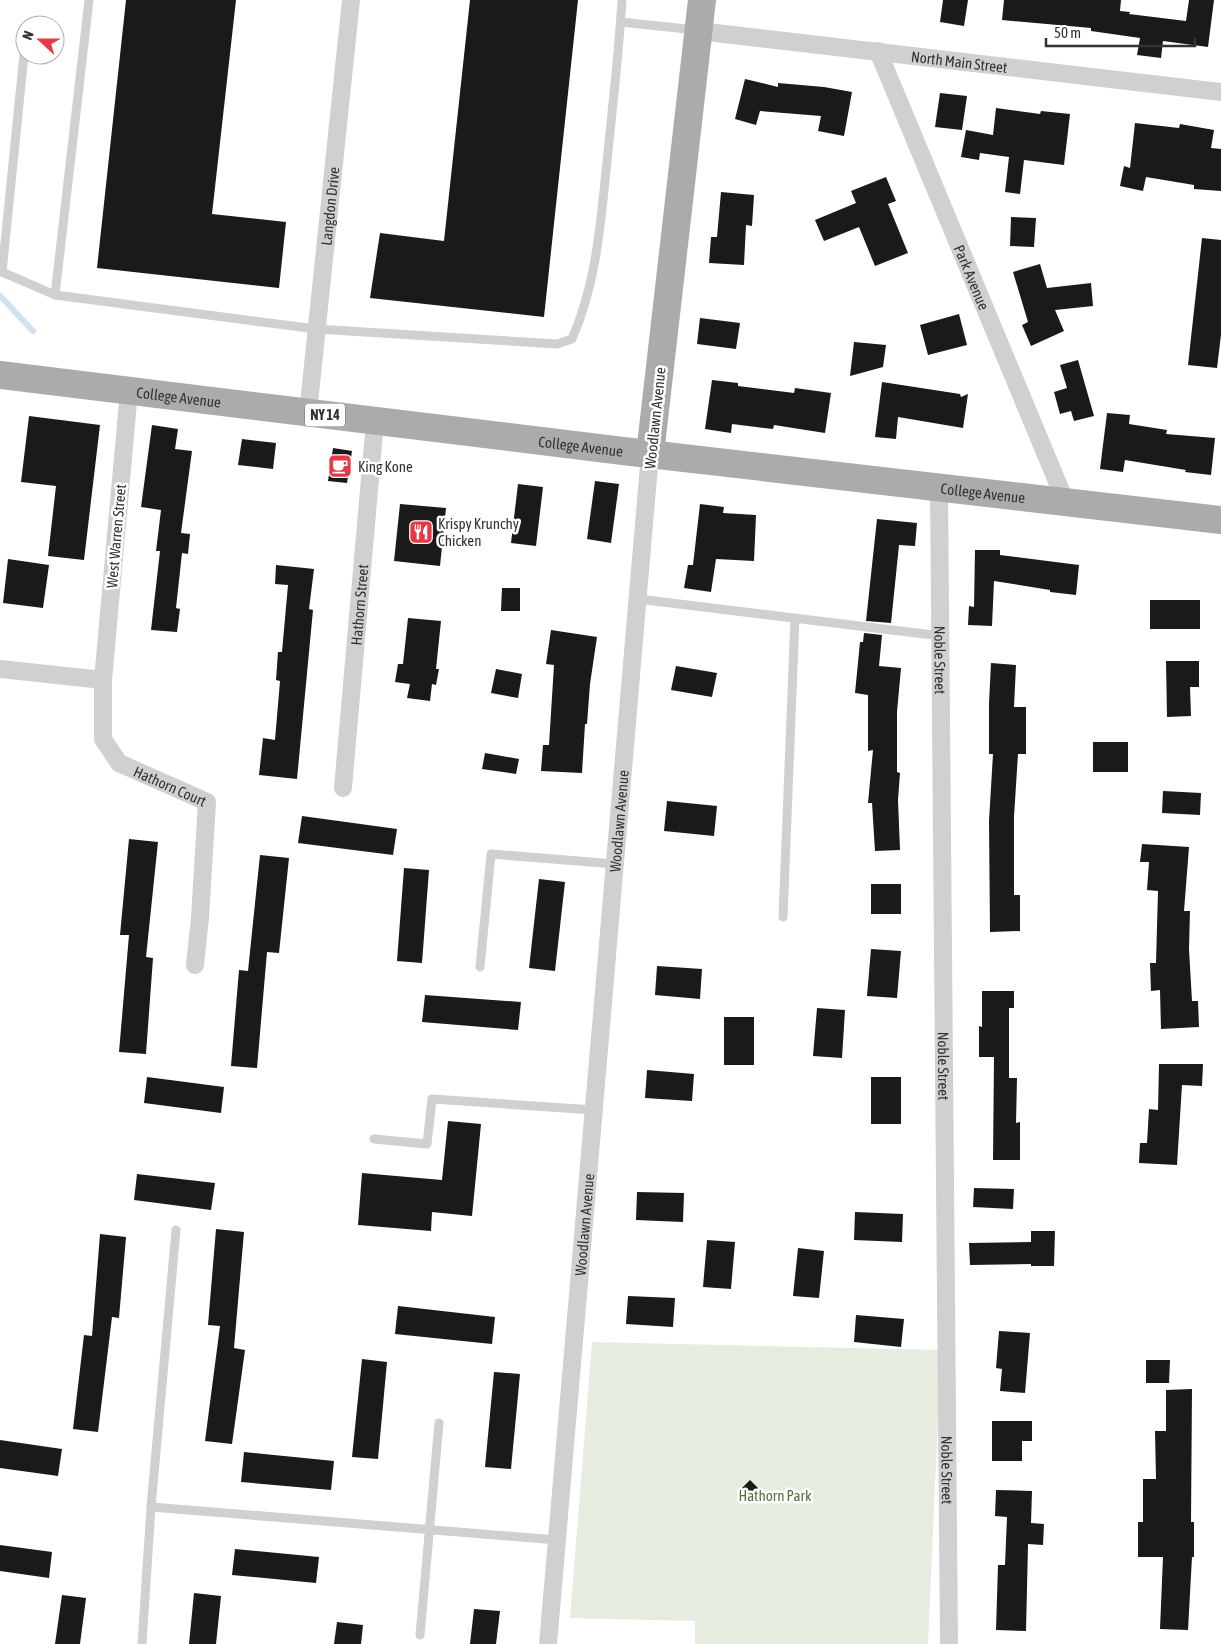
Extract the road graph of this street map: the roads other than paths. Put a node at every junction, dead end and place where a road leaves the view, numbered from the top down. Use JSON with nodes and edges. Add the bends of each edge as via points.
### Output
{"nodes":[{"id":1,"x":89,"y":0,"type":"edge"},
{"id":2,"x":351,"y":0,"type":"edge"},
{"id":3,"x":622,"y":0,"type":"edge"},
{"id":4,"x":702,"y":0,"type":"edge"},
{"id":5,"x":621,"y":22,"type":"junction"},
{"id":6,"x":699,"y":31,"type":"junction"},
{"id":7,"x":878,"y":51,"type":"junction"},
{"id":8,"x":23,"y":65,"type":"edge"},
{"id":9,"x":1221,"y":92,"type":"edge"},
{"id":10,"x":1,"y":271,"type":"edge"},
{"id":11,"x":55,"y":295,"type":"junction"},
{"id":12,"x":316,"y":329,"type":"junction"},
{"id":13,"x":0,"y":376,"type":"edge"},
{"id":14,"x":129,"y":391,"type":"junction"},
{"id":15,"x":308,"y":413,"type":"junction"},
{"id":16,"x":376,"y":421,"type":"junction"},
{"id":17,"x":650,"y":454,"type":"junction"},
{"id":18,"x":939,"y":488,"type":"junction"},
{"id":19,"x":1066,"y":503,"type":"junction"},
{"id":20,"x":1221,"y":520,"type":"edge"},
{"id":21,"x":638,"y":599,"type":"junction"},
{"id":22,"x":795,"y":618,"type":"junction"},
{"id":23,"x":941,"y":636,"type":"junction"},
{"id":24,"x":0,"y":670,"type":"edge"},
{"id":25,"x":103,"y":680,"type":"junction"},
{"id":26,"x":343,"y":788,"type":"dead end"},
{"id":27,"x":615,"y":864,"type":"junction"},
{"id":28,"x":784,"y":917,"type":"dead end"},
{"id":29,"x":195,"y":965,"type":"dead end"},
{"id":30,"x":480,"y":967,"type":"dead end"},
{"id":31,"x":594,"y":1110,"type":"junction"},
{"id":32,"x":374,"y":1139,"type":"dead end"},
{"id":33,"x":176,"y":1230,"type":"dead end"},
{"id":34,"x":439,"y":1423,"type":"dead end"},
{"id":35,"x":152,"y":1507,"type":"junction"},
{"id":36,"x":429,"y":1531,"type":"junction"},
{"id":37,"x":557,"y":1540,"type":"junction"},
{"id":38,"x":420,"y":1635,"type":"dead end"},
{"id":39,"x":142,"y":1644,"type":"edge"},
{"id":40,"x":548,"y":1644,"type":"edge"},
{"id":41,"x":949,"y":1644,"type":"edge"}],
"edges":[{"from":1,"to":11,"type":"lane"},
{"from":2,"to":12,"type":"street","name":"Langdon Drive"},
{"from":3,"to":5,"type":"lane"},
{"from":4,"to":6,"type":"main road","name":"Woodlawn Avenue"},
{"from":5,"to":6,"type":"lane"},
{"from":5,"to":12,"type":"lane","via":[[599,237],[590,290],[572,339],[557,344]]},
{"from":6,"to":7,"type":"street","name":"North Main Street"},
{"from":6,"to":17,"type":"main road","name":"Woodlawn Avenue"},
{"from":7,"to":9,"type":"street","name":"North Main Street"},
{"from":7,"to":19,"type":"street","name":"Park Avenue"},
{"from":8,"to":10,"type":"lane"},
{"from":10,"to":11,"type":"lane"},
{"from":11,"to":12,"type":"lane"},
{"from":12,"to":15,"type":"street","name":"Langdon Drive"},
{"from":13,"to":14,"type":"main road","name":"College Avenue","number":"NY 14"},
{"from":14,"to":15,"type":"main road","name":"College Avenue","number":"NY 14"},
{"from":14,"to":25,"type":"street","name":"West Warren Street"},
{"from":15,"to":16,"type":"main road","name":"College Avenue","number":"NY 14"},
{"from":16,"to":17,"type":"main road","name":"College Avenue","number":"NY 14"},
{"from":16,"to":26,"type":"street","name":"Hathorn Street"},
{"from":17,"to":18,"type":"main road","name":"College Avenue"},
{"from":17,"to":21,"type":"street","name":"Woodlawn Avenue"},
{"from":18,"to":19,"type":"main road","name":"College Avenue"},
{"from":18,"to":23,"type":"street","name":"Noble Street"},
{"from":19,"to":20,"type":"main road","name":"College Avenue"},
{"from":21,"to":22,"type":"lane"},
{"from":21,"to":27,"type":"street","name":"Woodlawn Avenue"},
{"from":22,"to":23,"type":"lane"},
{"from":22,"to":28,"type":"lane"},
{"from":23,"to":41,"type":"street","name":"Noble Street"},
{"from":24,"to":25,"type":"street"},
{"from":25,"to":29,"type":"street","name":"Hathorn Court","via":[[103,739],[119,763],[207,802]]},
{"from":27,"to":30,"type":"lane","via":[[491,854]]},
{"from":27,"to":31,"type":"street","name":"Woodlawn Avenue"},
{"from":31,"to":32,"type":"lane","via":[[432,1099],[427,1144]]},
{"from":31,"to":37,"type":"street","name":"Woodlawn Avenue"},
{"from":33,"to":35,"type":"lane"},
{"from":34,"to":36,"type":"lane"},
{"from":35,"to":36,"type":"lane"},
{"from":35,"to":39,"type":"lane"},
{"from":36,"to":37,"type":"lane"},
{"from":36,"to":38,"type":"lane"},
{"from":37,"to":40,"type":"street","name":"Woodlawn Avenue"}]}
